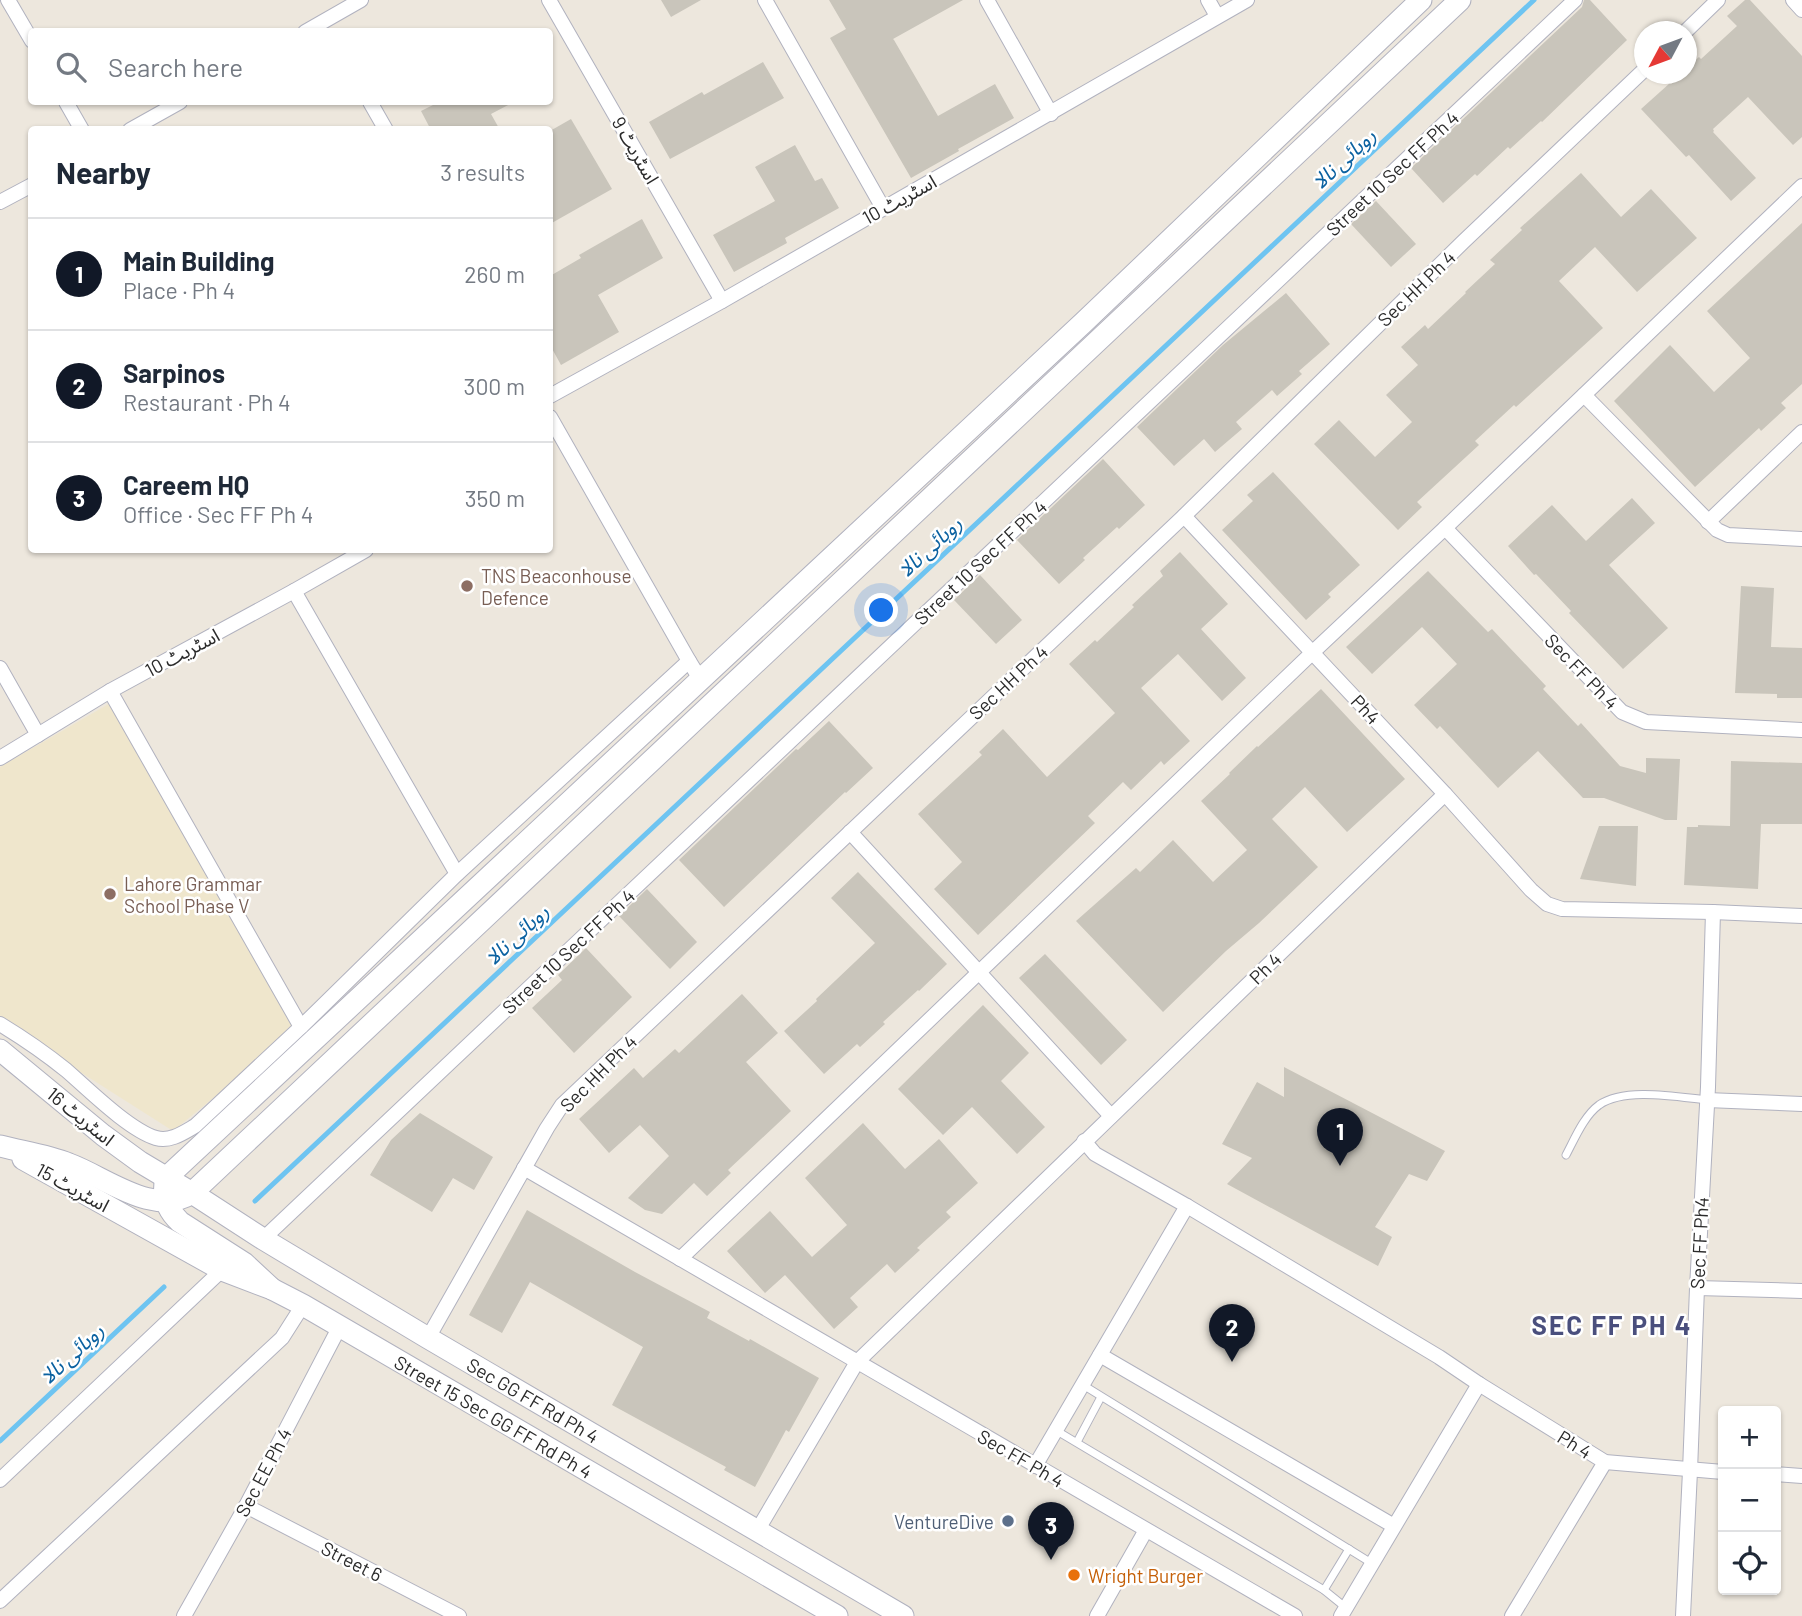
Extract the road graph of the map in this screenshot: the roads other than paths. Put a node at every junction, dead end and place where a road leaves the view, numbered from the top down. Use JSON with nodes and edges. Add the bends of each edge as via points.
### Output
{"nodes":[{"id":1,"x":8,"y":0,"type":"edge"},
{"id":2,"x":361,"y":0,"type":"edge"},
{"id":3,"x":549,"y":0,"type":"edge"},
{"id":4,"x":765,"y":0,"type":"edge"},
{"id":5,"x":987,"y":0,"type":"edge"},
{"id":6,"x":1208,"y":0,"type":"edge"},
{"id":7,"x":1247,"y":0,"type":"edge"},
{"id":8,"x":1421,"y":0,"type":"edge"},
{"id":9,"x":1460,"y":0,"type":"edge"},
{"id":10,"x":1575,"y":0,"type":"edge"},
{"id":11,"x":1718,"y":0,"type":"edge"},
{"id":12,"x":1793,"y":0,"type":"edge"},
{"id":13,"x":1802,"y":10,"type":"edge"},
{"id":14,"x":1217,"y":16,"type":"junction"},
{"id":15,"x":1696,"y":21,"type":"edge"},
{"id":16,"x":327,"y":26,"type":"edge"},
{"id":17,"x":28,"y":34,"type":"edge"},
{"id":18,"x":1634,"y":80,"type":"edge"},
{"id":19,"x":68,"y":105,"type":"edge"},
{"id":20,"x":175,"y":105,"type":"edge"},
{"id":21,"x":372,"y":105,"type":"edge"},
{"id":22,"x":1051,"y":114,"type":"junction"},
{"id":23,"x":80,"y":126,"type":"edge"},
{"id":24,"x":137,"y":126,"type":"edge"},
{"id":25,"x":384,"y":126,"type":"edge"},
{"id":26,"x":1802,"y":186,"type":"edge"},
{"id":27,"x":28,"y":187,"type":"edge"},
{"id":28,"x":0,"y":202,"type":"edge"},
{"id":29,"x":883,"y":208,"type":"junction"},
{"id":30,"x":722,"y":301,"type":"junction"},
{"id":31,"x":553,"y":394,"type":"edge"},
{"id":32,"x":1584,"y":395,"type":"junction"},
{"id":33,"x":1802,"y":432,"type":"edge"},
{"id":34,"x":555,"y":440,"type":"edge"},
{"id":35,"x":1184,"y":516,"type":"junction"},
{"id":36,"x":1708,"y":522,"type":"junction"},
{"id":37,"x":1445,"y":528,"type":"junction"},
{"id":38,"x":1802,"y":539,"type":"edge"},
{"id":39,"x":361,"y":553,"type":"edge"},
{"id":40,"x":294,"y":591,"type":"junction"},
{"id":41,"x":1313,"y":652,"type":"junction"},
{"id":42,"x":0,"y":668,"type":"edge"},
{"id":43,"x":694,"y":670,"type":"junction"},
{"id":44,"x":110,"y":691,"type":"junction"},
{"id":45,"x":1802,"y":730,"type":"edge"},
{"id":46,"x":38,"y":735,"type":"junction"},
{"id":47,"x":0,"y":758,"type":"edge"},
{"id":48,"x":1445,"y":794,"type":"junction"},
{"id":49,"x":850,"y":832,"type":"junction"},
{"id":50,"x":498,"y":836,"type":"junction"},
{"id":51,"x":513,"y":854,"type":"junction"},
{"id":52,"x":457,"y":874,"type":"junction"},
{"id":53,"x":1713,"y":912,"type":"junction"},
{"id":54,"x":1802,"y":916,"type":"edge"},
{"id":55,"x":979,"y":973,"type":"junction"},
{"id":56,"x":0,"y":1024,"type":"edge"},
{"id":57,"x":301,"y":1027,"type":"junction"},
{"id":58,"x":0,"y":1050,"type":"edge"},
{"id":59,"x":1707,"y":1100,"type":"junction"},
{"id":60,"x":1802,"y":1104,"type":"edge"},
{"id":61,"x":1111,"y":1116,"type":"junction"},
{"id":62,"x":1084,"y":1141,"type":"junction"},
{"id":63,"x":0,"y":1146,"type":"edge"},
{"id":64,"x":1566,"y":1155,"type":"dead end"},
{"id":65,"x":524,"y":1168,"type":"junction"},
{"id":66,"x":166,"y":1178,"type":"junction"},
{"id":67,"x":192,"y":1194,"type":"junction"},
{"id":68,"x":166,"y":1200,"type":"junction"},
{"id":69,"x":1187,"y":1206,"type":"junction"},
{"id":70,"x":146,"y":1228,"type":"joint"},
{"id":71,"x":263,"y":1239,"type":"junction"},
{"id":72,"x":681,"y":1259,"type":"junction"},
{"id":73,"x":222,"y":1270,"type":"junction"},
{"id":74,"x":1697,"y":1288,"type":"junction"},
{"id":75,"x":272,"y":1289,"type":"junction"},
{"id":76,"x":1802,"y":1290,"type":"edge"},
{"id":77,"x":303,"y":1305,"type":"junction"},
{"id":78,"x":340,"y":1326,"type":"junction"},
{"id":79,"x":428,"y":1338,"type":"junction"},
{"id":80,"x":1100,"y":1354,"type":"junction"},
{"id":81,"x":857,"y":1362,"type":"junction"},
{"id":82,"x":1479,"y":1384,"type":"junction"},
{"id":83,"x":1083,"y":1385,"type":"junction"},
{"id":84,"x":1101,"y":1397,"type":"junction"},
{"id":85,"x":1057,"y":1431,"type":"junction"},
{"id":86,"x":1077,"y":1442,"type":"junction"},
{"id":87,"x":1605,"y":1462,"type":"junction"},
{"id":88,"x":1035,"y":1466,"type":"junction"},
{"id":89,"x":1690,"y":1471,"type":"junction"},
{"id":90,"x":1718,"y":1472,"type":"edge"},
{"id":91,"x":1781,"y":1474,"type":"edge"},
{"id":92,"x":1802,"y":1476,"type":"edge"},
{"id":93,"x":0,"y":1480,"type":"edge"},
{"id":94,"x":246,"y":1506,"type":"junction"},
{"id":95,"x":1394,"y":1526,"type":"junction"},
{"id":96,"x":1146,"y":1530,"type":"junction"},
{"id":97,"x":757,"y":1531,"type":"junction"},
{"id":98,"x":1349,"y":1549,"type":"junction"},
{"id":99,"x":1373,"y":1564,"type":"junction"},
{"id":100,"x":1324,"y":1590,"type":"junction"},
{"id":101,"x":0,"y":1601,"type":"edge"},
{"id":102,"x":1343,"y":1612,"type":"edge"},
{"id":103,"x":184,"y":1616,"type":"edge"},
{"id":104,"x":459,"y":1616,"type":"edge"},
{"id":105,"x":836,"y":1616,"type":"edge"},
{"id":106,"x":903,"y":1616,"type":"edge"},
{"id":107,"x":1097,"y":1616,"type":"edge"},
{"id":108,"x":1295,"y":1616,"type":"edge"},
{"id":109,"x":1513,"y":1616,"type":"edge"},
{"id":110,"x":1683,"y":1616,"type":"edge"}],
"edges":[{"from":1,"to":17,"type":"street"},
{"from":2,"to":16,"type":"street"},
{"from":3,"to":30,"type":"street","name":"اسٹریٹ 9"},
{"from":4,"to":29,"type":"street"},
{"from":5,"to":22,"type":"street"},
{"from":6,"to":14,"type":"street"},
{"from":7,"to":14,"type":"street","name":"اسٹریٹ 10"},
{"from":8,"to":43,"type":"main road","via":[[1083,323]]},
{"from":9,"to":67,"type":"main road"},
{"from":10,"to":71,"type":"street","name":"Street 10 Sec FF Ph 4"},
{"from":11,"to":15,"type":"street"},
{"from":12,"to":13,"type":"street"},
{"from":14,"to":22,"type":"street","name":"اسٹریٹ 10"},
{"from":18,"to":35,"type":"street","name":"Sec HH Ph 4"},
{"from":19,"to":23,"type":"street"},
{"from":20,"to":24,"type":"street"},
{"from":21,"to":25,"type":"street"},
{"from":22,"to":29,"type":"street","name":"اسٹریٹ 10"},
{"from":26,"to":32,"type":"street"},
{"from":27,"to":28,"type":"street"},
{"from":29,"to":30,"type":"street","name":"اسٹریٹ 10"},
{"from":30,"to":31,"type":"street","name":"اسٹریٹ 10"},
{"from":32,"to":36,"type":"street"},
{"from":32,"to":37,"type":"street"},
{"from":33,"to":36,"type":"street"},
{"from":34,"to":43,"type":"street"},
{"from":35,"to":41,"type":"street","name":"Ph4"},
{"from":35,"to":49,"type":"street","name":"Sec HH Ph 4"},
{"from":36,"to":38,"type":"street","via":[[1728,535]]},
{"from":37,"to":41,"type":"street"},
{"from":37,"to":45,"type":"street","name":"Sec FF Ph 4","via":[[1622,712],[1646,722]]},
{"from":39,"to":40,"type":"street","name":"اسٹریٹ 10"},
{"from":40,"to":44,"type":"street","name":"اسٹریٹ 10"},
{"from":40,"to":52,"type":"street"},
{"from":41,"to":48,"type":"street","name":"Ph4"},
{"from":41,"to":55,"type":"street"},
{"from":42,"to":46,"type":"street"},
{"from":43,"to":50,"type":"street"},
{"from":43,"to":51,"type":"main road"},
{"from":44,"to":46,"type":"street","name":"اسٹریٹ 10"},
{"from":44,"to":57,"type":"street"},
{"from":46,"to":47,"type":"street","name":"اسٹریٹ 10"},
{"from":48,"to":53,"type":"street","name":"Ph4","via":[[1547,904],[1562,909]]},
{"from":48,"to":61,"type":"street","name":"Ph 4"},
{"from":49,"to":55,"type":"street"},
{"from":49,"to":65,"type":"street","name":"Sec HH Ph 4","via":[[562,1105]]},
{"from":50,"to":51,"type":"street"},
{"from":50,"to":52,"type":"street"},
{"from":51,"to":66,"type":"main road"},
{"from":52,"to":57,"type":"street"},
{"from":53,"to":54,"type":"street"},
{"from":53,"to":59,"type":"street","name":"Sec FF Ph4"},
{"from":55,"to":61,"type":"street"},
{"from":55,"to":72,"type":"street"},
{"from":56,"to":57,"type":"street","via":[[133,1126],[158,1139],[177,1137],[195,1126]]},
{"from":58,"to":66,"type":"main road","name":"اسٹریٹ 16","via":[[103,1135]]},
{"from":59,"to":60,"type":"street"},
{"from":59,"to":64,"type":"lane","via":[[1617,1097],[1599,1105],[1586,1119]]},
{"from":59,"to":74,"type":"street","name":"Sec FF Ph4"},
{"from":61,"to":62,"type":"street","name":"Ph 4"},
{"from":62,"to":69,"type":"street","name":"Ph 4","via":[[1095,1154]]},
{"from":62,"to":81,"type":"street","name":"Ph 4"},
{"from":63,"to":68,"type":"main road","via":[[67,1163],[130,1194]]},
{"from":63,"to":70,"type":"main road","name":"اسٹریٹ 15"},
{"from":65,"to":72,"type":"street","name":"Sec FF Ph 4"},
{"from":65,"to":79,"type":"street","name":"Sec HH Ph 4"},
{"from":66,"to":67,"type":"main road","name":"Sec GG FF Rd Ph 4"},
{"from":66,"to":68,"type":"main road"},
{"from":67,"to":68,"type":"main road"},
{"from":67,"to":71,"type":"main road","name":"Sec GG FF Rd Ph 4"},
{"from":68,"to":75,"type":"main road","via":[[180,1222],[244,1263]]},
{"from":69,"to":80,"type":"street"},
{"from":69,"to":82,"type":"street","name":"Ph 4"},
{"from":70,"to":73,"type":"main road","name":"Street 15 Sec GG FF Rd Ph 4"},
{"from":71,"to":79,"type":"main road","name":"Sec GG FF Rd Ph 4"},
{"from":72,"to":81,"type":"street","name":"Sec FF Ph 4"},
{"from":73,"to":75,"type":"main road","name":"Street 15 Sec GG FF Rd Ph 4"},
{"from":73,"to":93,"type":"street"},
{"from":74,"to":76,"type":"street"},
{"from":74,"to":89,"type":"street","name":"Sec FF Ph4"},
{"from":75,"to":77,"type":"main road","name":"Street 15 Sec GG FF Rd Ph 4"},
{"from":77,"to":78,"type":"main road","name":"Street 15 Sec GG FF Rd Ph 4"},
{"from":77,"to":101,"type":"street","via":[[282,1338]]},
{"from":78,"to":94,"type":"street","name":"Sec EE Ph 4"},
{"from":78,"to":105,"type":"main road","name":"Street 15 Sec GG FF Rd Ph 4"},
{"from":79,"to":97,"type":"main road","name":"Sec GG FF Rd Ph 4"},
{"from":80,"to":83,"type":"street"},
{"from":80,"to":95,"type":"street"},
{"from":81,"to":88,"type":"street","name":"Sec FF Ph 4"},
{"from":81,"to":97,"type":"street"},
{"from":82,"to":87,"type":"street","name":"Ph 4"},
{"from":82,"to":95,"type":"street"},
{"from":83,"to":84,"type":"lane"},
{"from":83,"to":85,"type":"street"},
{"from":84,"to":86,"type":"lane"},
{"from":84,"to":98,"type":"lane"},
{"from":85,"to":86,"type":"lane"},
{"from":85,"to":88,"type":"street"},
{"from":86,"to":100,"type":"lane"},
{"from":87,"to":89,"type":"street"},
{"from":87,"to":109,"type":"street"},
{"from":88,"to":96,"type":"street","name":"Sec FF Ph 4"},
{"from":89,"to":90,"type":"street"},
{"from":89,"to":110,"type":"street","name":"Sec FF Ph4"},
{"from":91,"to":92,"type":"street"},
{"from":94,"to":103,"type":"street","name":"Sec EE Ph 4"},
{"from":94,"to":104,"type":"street","name":"Street 6"},
{"from":95,"to":99,"type":"street"},
{"from":96,"to":107,"type":"street"},
{"from":96,"to":108,"type":"street","name":"Sec FF Ph 4"},
{"from":97,"to":106,"type":"main road","name":"Sec GG FF Rd Ph 4"},
{"from":98,"to":99,"type":"lane"},
{"from":98,"to":100,"type":"lane"},
{"from":99,"to":102,"type":"street"},
{"from":100,"to":102,"type":"lane"}]}
